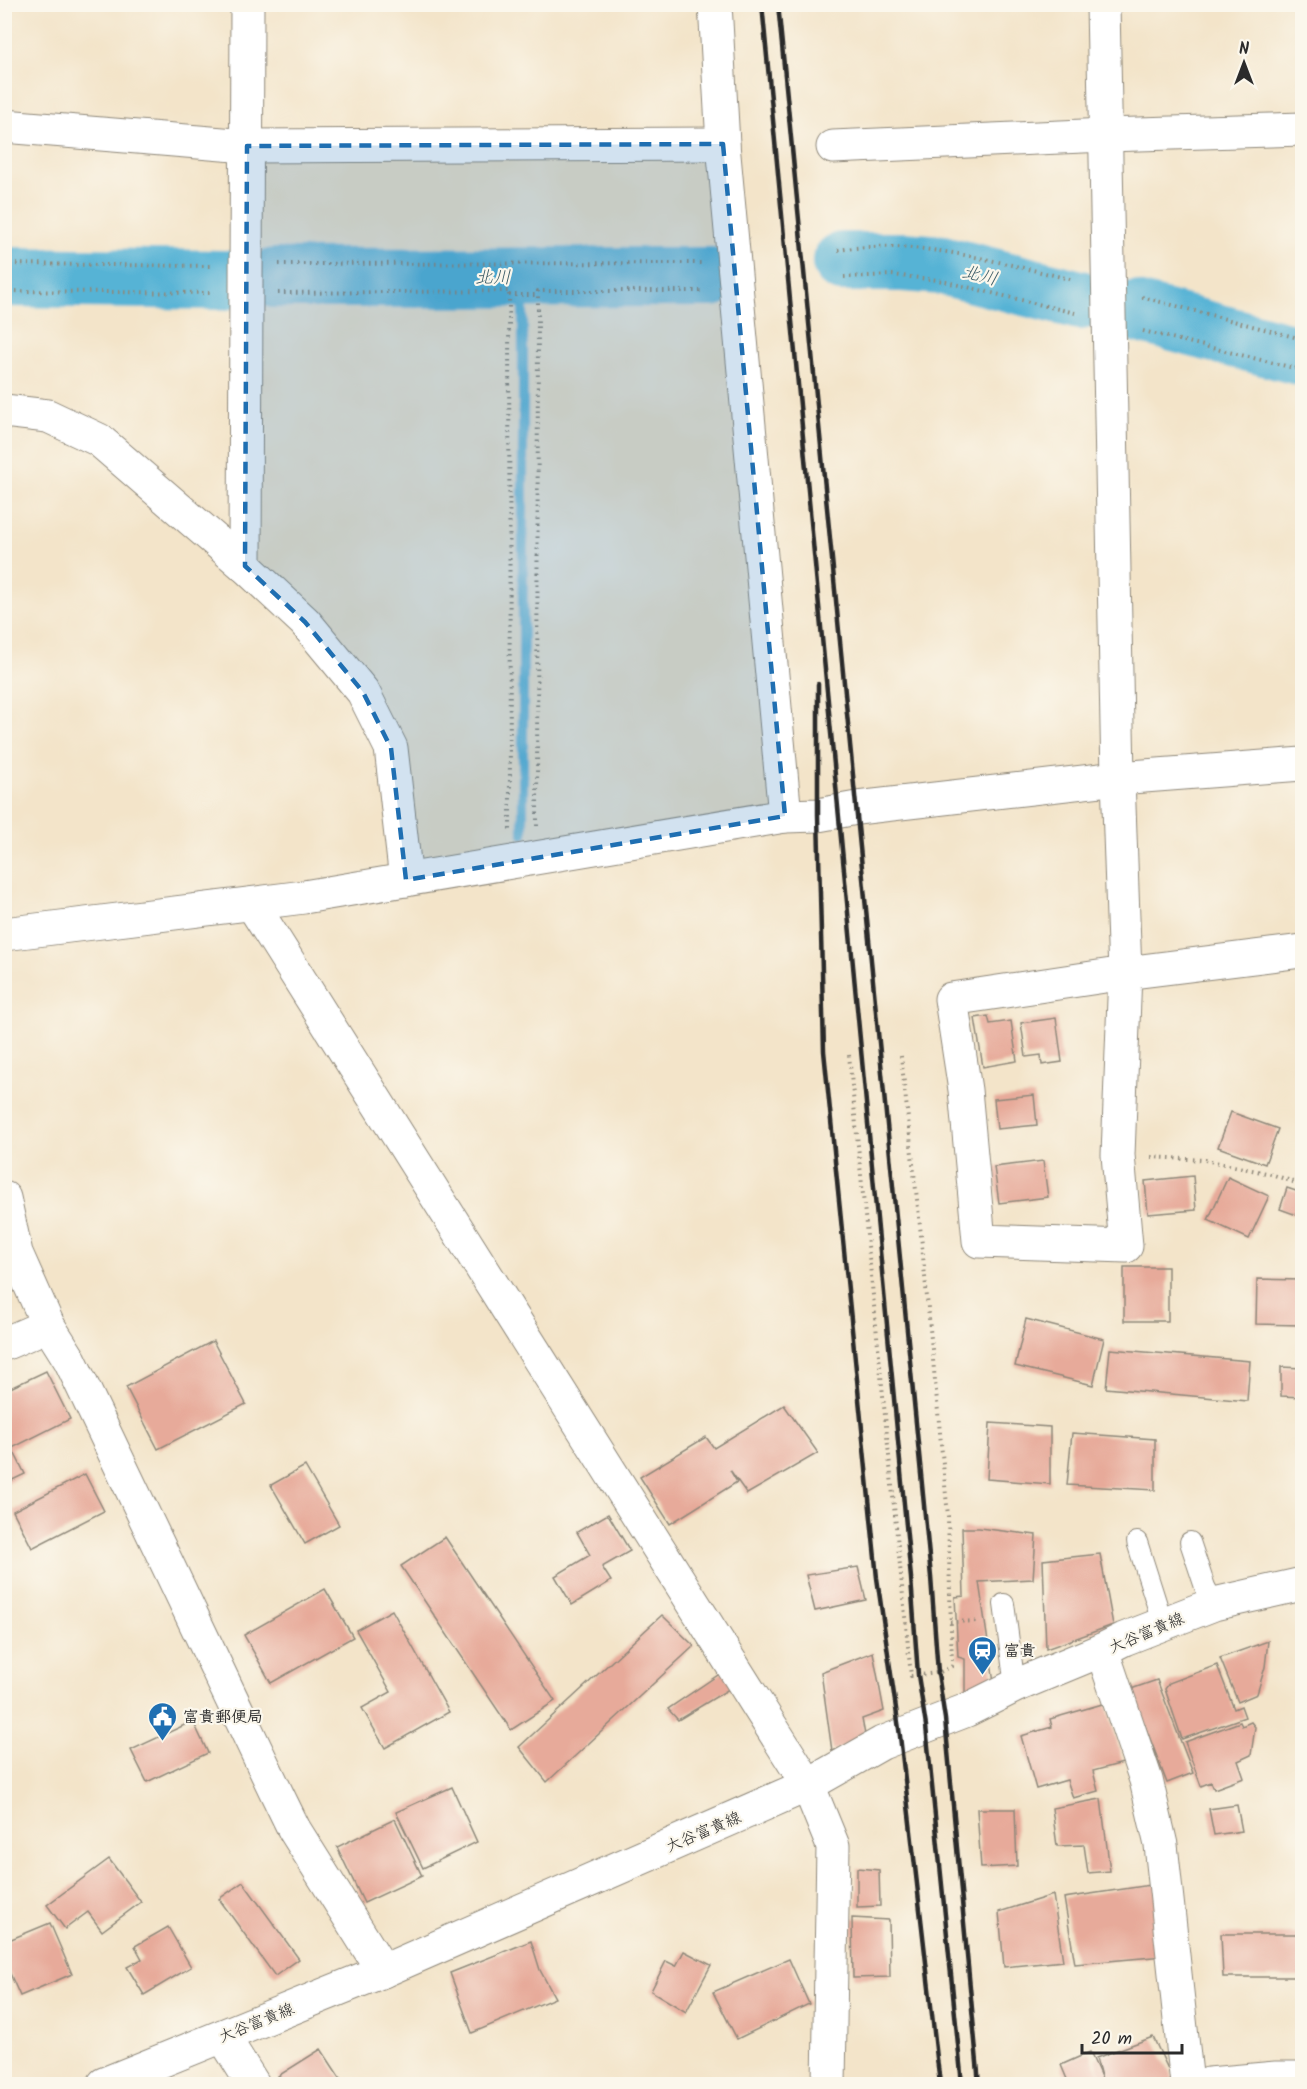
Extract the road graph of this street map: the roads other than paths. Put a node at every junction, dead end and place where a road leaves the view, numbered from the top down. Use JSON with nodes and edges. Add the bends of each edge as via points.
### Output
{"nodes":[{"id":1,"x":247,"y":4,"type":"edge"},
{"id":2,"x":715,"y":4,"type":"edge"},
{"id":3,"x":1103,"y":4,"type":"edge"},
{"id":4,"x":4,"y":126,"type":"edge"},
{"id":5,"x":1302,"y":129,"type":"edge"},
{"id":6,"x":1106,"y":135,"type":"junction"},
{"id":7,"x":723,"y":144,"type":"junction"},
{"id":8,"x":247,"y":146,"type":"junction"},
{"id":9,"x":833,"y":147,"type":"dead end"},
{"id":10,"x":4,"y":411,"type":"edge"},
{"id":11,"x":245,"y":566,"type":"junction"},
{"id":12,"x":1302,"y":764,"type":"edge"},
{"id":13,"x":1118,"y":778,"type":"junction"},
{"id":14,"x":786,"y":816,"type":"junction"},
{"id":15,"x":406,"y":880,"type":"junction"},
{"id":16,"x":252,"y":904,"type":"junction"},
{"id":17,"x":4,"y":934,"type":"edge"},
{"id":18,"x":1302,"y":951,"type":"edge"},
{"id":19,"x":1125,"y":973,"type":"junction"},
{"id":20,"x":4,"y":1198,"type":"edge"},
{"id":21,"x":48,"y":1325,"type":"junction"},
{"id":22,"x":4,"y":1344,"type":"edge"},
{"id":23,"x":1137,"y":1542,"type":"dead end"},
{"id":24,"x":1190,"y":1542,"type":"dead end"},
{"id":25,"x":1302,"y":1584,"type":"edge"},
{"id":26,"x":1004,"y":1604,"type":"dead end"},
{"id":27,"x":1214,"y":1604,"type":"junction"},
{"id":28,"x":1161,"y":1625,"type":"junction"},
{"id":29,"x":1102,"y":1650,"type":"junction"},
{"id":30,"x":1015,"y":1686,"type":"junction"},
{"id":31,"x":808,"y":1785,"type":"junction"},
{"id":32,"x":382,"y":1971,"type":"junction"},
{"id":33,"x":223,"y":2036,"type":"junction"},
{"id":34,"x":1302,"y":2078,"type":"edge"},
{"id":35,"x":104,"y":2085,"type":"edge"},
{"id":36,"x":253,"y":2085,"type":"edge"},
{"id":37,"x":829,"y":2085,"type":"edge"},
{"id":38,"x":1187,"y":2085,"type":"edge"},
{"id":39,"x":1209,"y":2085,"type":"edge"}],
"edges":[{"from":1,"to":8,"type":"street"},
{"from":2,"to":7,"type":"street"},
{"from":3,"to":6,"type":"street"},
{"from":4,"to":8,"type":"street"},
{"from":5,"to":6,"type":"street"},
{"from":6,"to":9,"type":"street"},
{"from":6,"to":13,"type":"street"},
{"from":7,"to":8,"type":"street"},
{"from":7,"to":14,"type":"street"},
{"from":8,"to":11,"type":"street"},
{"from":10,"to":11,"type":"street","via":[[48,416],[99,440]]},
{"from":11,"to":15,"type":"street","via":[[305,622],[363,692],[391,748]]},
{"from":12,"to":13,"type":"street"},
{"from":13,"to":14,"type":"street"},
{"from":13,"to":19,"type":"street"},
{"from":14,"to":15,"type":"street"},
{"from":15,"to":16,"type":"street"},
{"from":16,"to":17,"type":"street"},
{"from":16,"to":31,"type":"street"},
{"from":18,"to":19,"type":"street"},
{"from":19,"to":19,"type":"street","via":[[951,999],[965,1090],[979,1241],[1126,1246],[1118,1155]]},
{"from":20,"to":21,"type":"street","via":[[16,1253]]},
{"from":21,"to":22,"type":"street"},
{"from":21,"to":32,"type":"street","via":[[70,1360],[294,1829]]},
{"from":23,"to":28,"type":"lane"},
{"from":24,"to":27,"type":"lane"},
{"from":25,"to":27,"type":"street","name":"大谷富貴線"},
{"from":26,"to":30,"type":"lane"},
{"from":27,"to":28,"type":"street","name":"大谷富貴線"},
{"from":28,"to":29,"type":"street","name":"大谷富貴線"},
{"from":29,"to":30,"type":"street","name":"大谷富貴線"},
{"from":29,"to":38,"type":"street","via":[[1146,1780],[1161,1845]]},
{"from":30,"to":31,"type":"street","name":"大谷富貴線","via":[[967,1710],[882,1743]]},
{"from":31,"to":32,"type":"street","name":"大谷富貴線"},
{"from":31,"to":37,"type":"street","via":[[833,1846]]},
{"from":32,"to":33,"type":"street","name":"大谷富貴線"},
{"from":33,"to":35,"type":"street","name":"大谷富貴線"},
{"from":33,"to":36,"type":"street"},
{"from":34,"to":39,"type":"street"}]}
